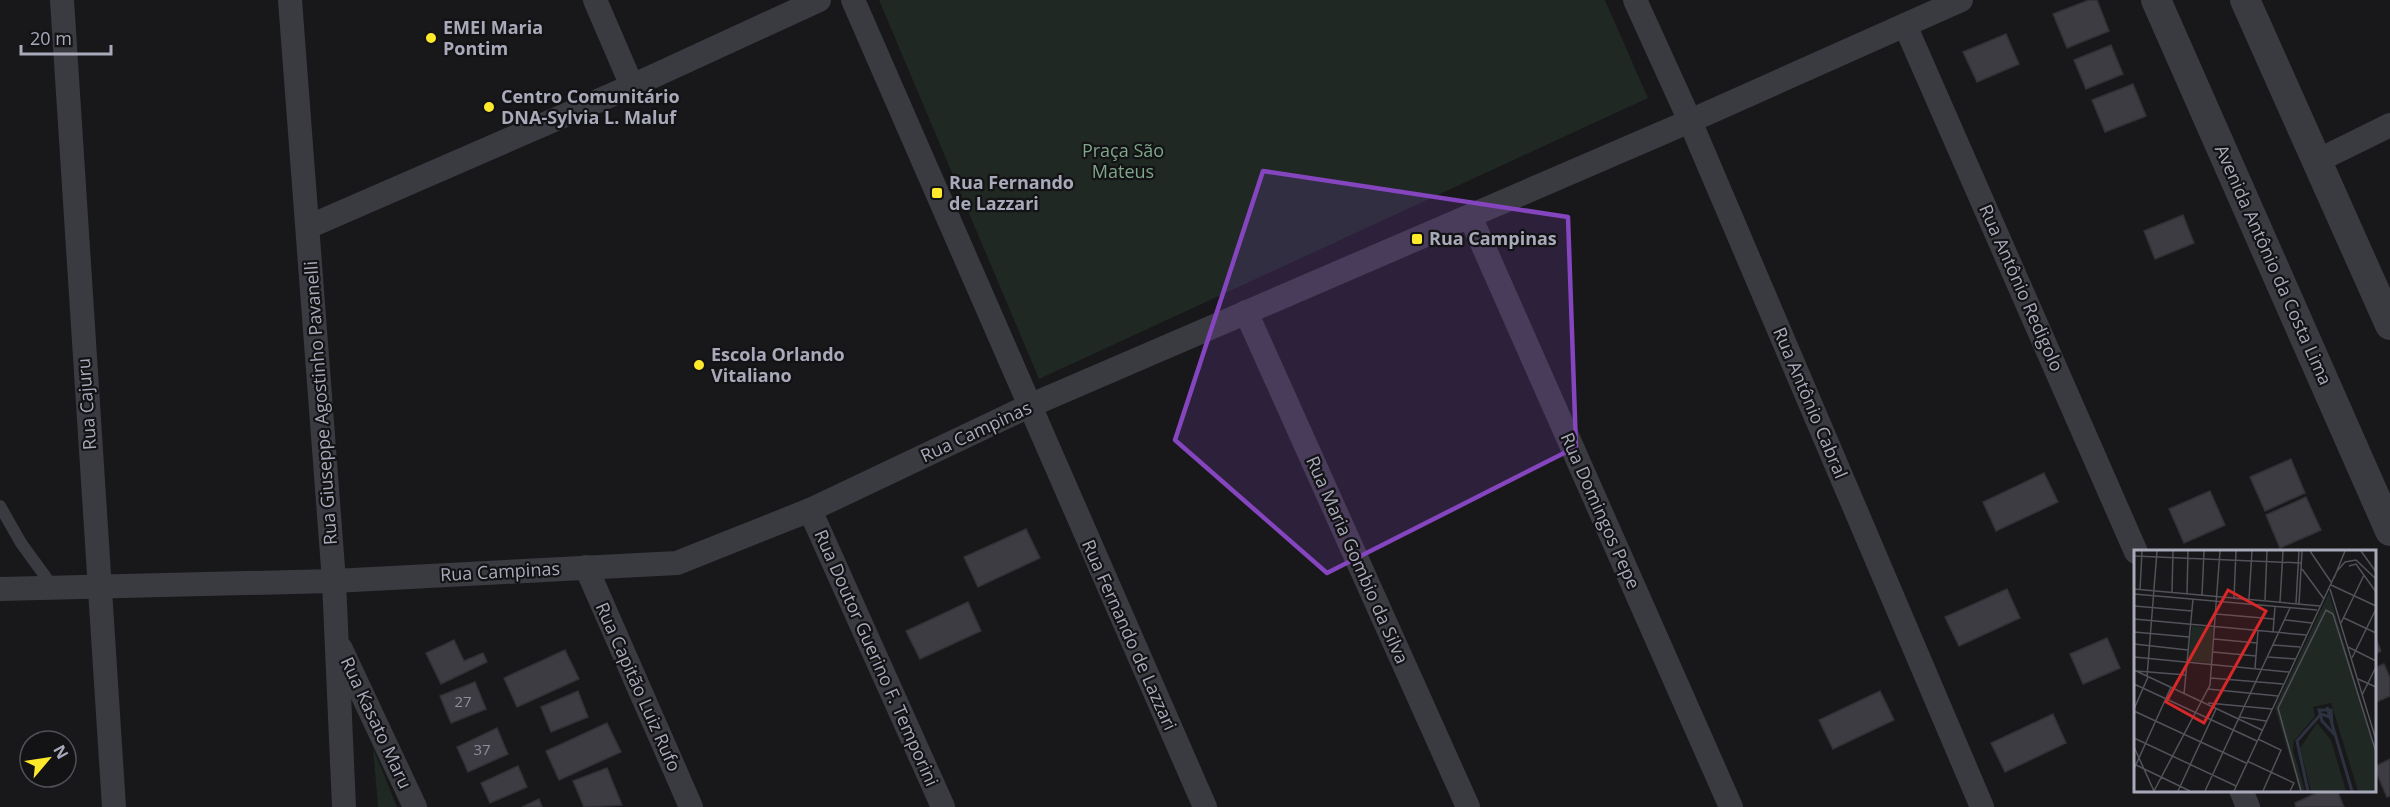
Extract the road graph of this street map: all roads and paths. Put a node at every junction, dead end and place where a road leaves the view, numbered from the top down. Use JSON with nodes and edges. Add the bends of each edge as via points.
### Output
{"nodes":[{"id":1,"x":62,"y":0,"type":"edge"},
{"id":2,"x":290,"y":0,"type":"edge"},
{"id":3,"x":595,"y":0,"type":"edge"},
{"id":4,"x":819,"y":0,"type":"edge"},
{"id":5,"x":853,"y":0,"type":"edge"},
{"id":6,"x":1635,"y":0,"type":"edge"},
{"id":7,"x":1961,"y":0,"type":"edge"},
{"id":8,"x":2245,"y":0,"type":"edge"},
{"id":9,"x":2167,"y":7,"type":"edge"},
{"id":10,"x":1905,"y":25,"type":"junction"},
{"id":11,"x":632,"y":86,"type":"junction"},
{"id":12,"x":1690,"y":121,"type":"junction"},
{"id":13,"x":2390,"y":124,"type":"edge"},
{"id":14,"x":2317,"y":161,"type":"junction"},
{"id":15,"x":1470,"y":216,"type":"junction"},
{"id":16,"x":308,"y":226,"type":"junction"},
{"id":17,"x":1246,"y":312,"type":"junction"},
{"id":18,"x":2390,"y":325,"type":"edge"},
{"id":19,"x":1029,"y":406,"type":"junction"},
{"id":20,"x":0,"y":507,"type":"edge"},
{"id":21,"x":810,"y":510,"type":"junction"},
{"id":22,"x":2390,"y":531,"type":"edge"},
{"id":23,"x":2135,"y":550,"type":"edge"},
{"id":24,"x":586,"y":567,"type":"junction"},
{"id":25,"x":334,"y":581,"type":"junction"},
{"id":26,"x":53,"y":588,"type":"junction"},
{"id":27,"x":99,"y":588,"type":"junction"},
{"id":28,"x":0,"y":589,"type":"edge"},
{"id":29,"x":337,"y":640,"type":"junction"},
{"id":30,"x":2242,"y":792,"type":"edge"},
{"id":31,"x":114,"y":807,"type":"edge"},
{"id":32,"x":344,"y":807,"type":"edge"},
{"id":33,"x":416,"y":807,"type":"edge"},
{"id":34,"x":691,"y":807,"type":"edge"},
{"id":35,"x":943,"y":807,"type":"edge"},
{"id":36,"x":1205,"y":807,"type":"edge"},
{"id":37,"x":1468,"y":807,"type":"edge"},
{"id":38,"x":1731,"y":807,"type":"edge"},
{"id":39,"x":1982,"y":807,"type":"edge"},
{"id":40,"x":2248,"y":807,"type":"edge"}],
"edges":[{"from":1,"to":27,"type":"street","name":"Rua Cajuru"},
{"from":2,"to":16,"type":"street","name":"Rua Giuseppe Agostinho Pavanelli"},
{"from":3,"to":11,"type":"street"},
{"from":4,"to":11,"type":"street"},
{"from":5,"to":19,"type":"street","name":"Rua Fernando de Lazzari"},
{"from":6,"to":12,"type":"street","name":"Rua Antônio Cabral"},
{"from":7,"to":10,"type":"street","name":"Rua Campinas"},
{"from":8,"to":14,"type":"street"},
{"from":9,"to":22,"type":"street","name":"Avenida Antônio da Costa Lima"},
{"from":10,"to":12,"type":"street","name":"Rua Campinas"},
{"from":10,"to":23,"type":"street","name":"Rua Antônio Redigolo"},
{"from":11,"to":16,"type":"street"},
{"from":12,"to":15,"type":"street","name":"Rua Campinas"},
{"from":12,"to":39,"type":"street","name":"Rua Antônio Cabral"},
{"from":13,"to":14,"type":"street"},
{"from":14,"to":18,"type":"street"},
{"from":15,"to":17,"type":"street","name":"Rua Campinas"},
{"from":15,"to":38,"type":"street","name":"Rua Domingos Pepe"},
{"from":16,"to":25,"type":"street","name":"Rua Giuseppe Agostinho Pavanelli"},
{"from":17,"to":19,"type":"street","name":"Rua Campinas"},
{"from":17,"to":37,"type":"street","name":"Rua Maria Gombio da Silva"},
{"from":19,"to":21,"type":"street","name":"Rua Campinas"},
{"from":19,"to":36,"type":"street","name":"Rua Fernando de Lazzari"},
{"from":20,"to":26,"type":"lane"},
{"from":21,"to":24,"type":"street","name":"Rua Campinas","via":[[677,563]]},
{"from":21,"to":35,"type":"street","name":"Rua Doutor Guerino F. Temporini"},
{"from":24,"to":25,"type":"street","name":"Rua Campinas"},
{"from":24,"to":34,"type":"street","name":"Rua Capitão Luiz Rufo"},
{"from":25,"to":27,"type":"street","name":"Rua Campinas"},
{"from":25,"to":29,"type":"street","name":"Rua Giuseppe Agostinho Pavanelli"},
{"from":26,"to":27,"type":"street","name":"Rua Campinas"},
{"from":26,"to":28,"type":"street","name":"Rua Campinas"},
{"from":27,"to":31,"type":"street","name":"Rua Cajuru"},
{"from":29,"to":32,"type":"street","name":"Rua Giuseppe Agostinho Pavanelli"},
{"from":29,"to":33,"type":"street","name":"Rua Kasato Maru"},
{"from":30,"to":40,"type":"street"}]}
